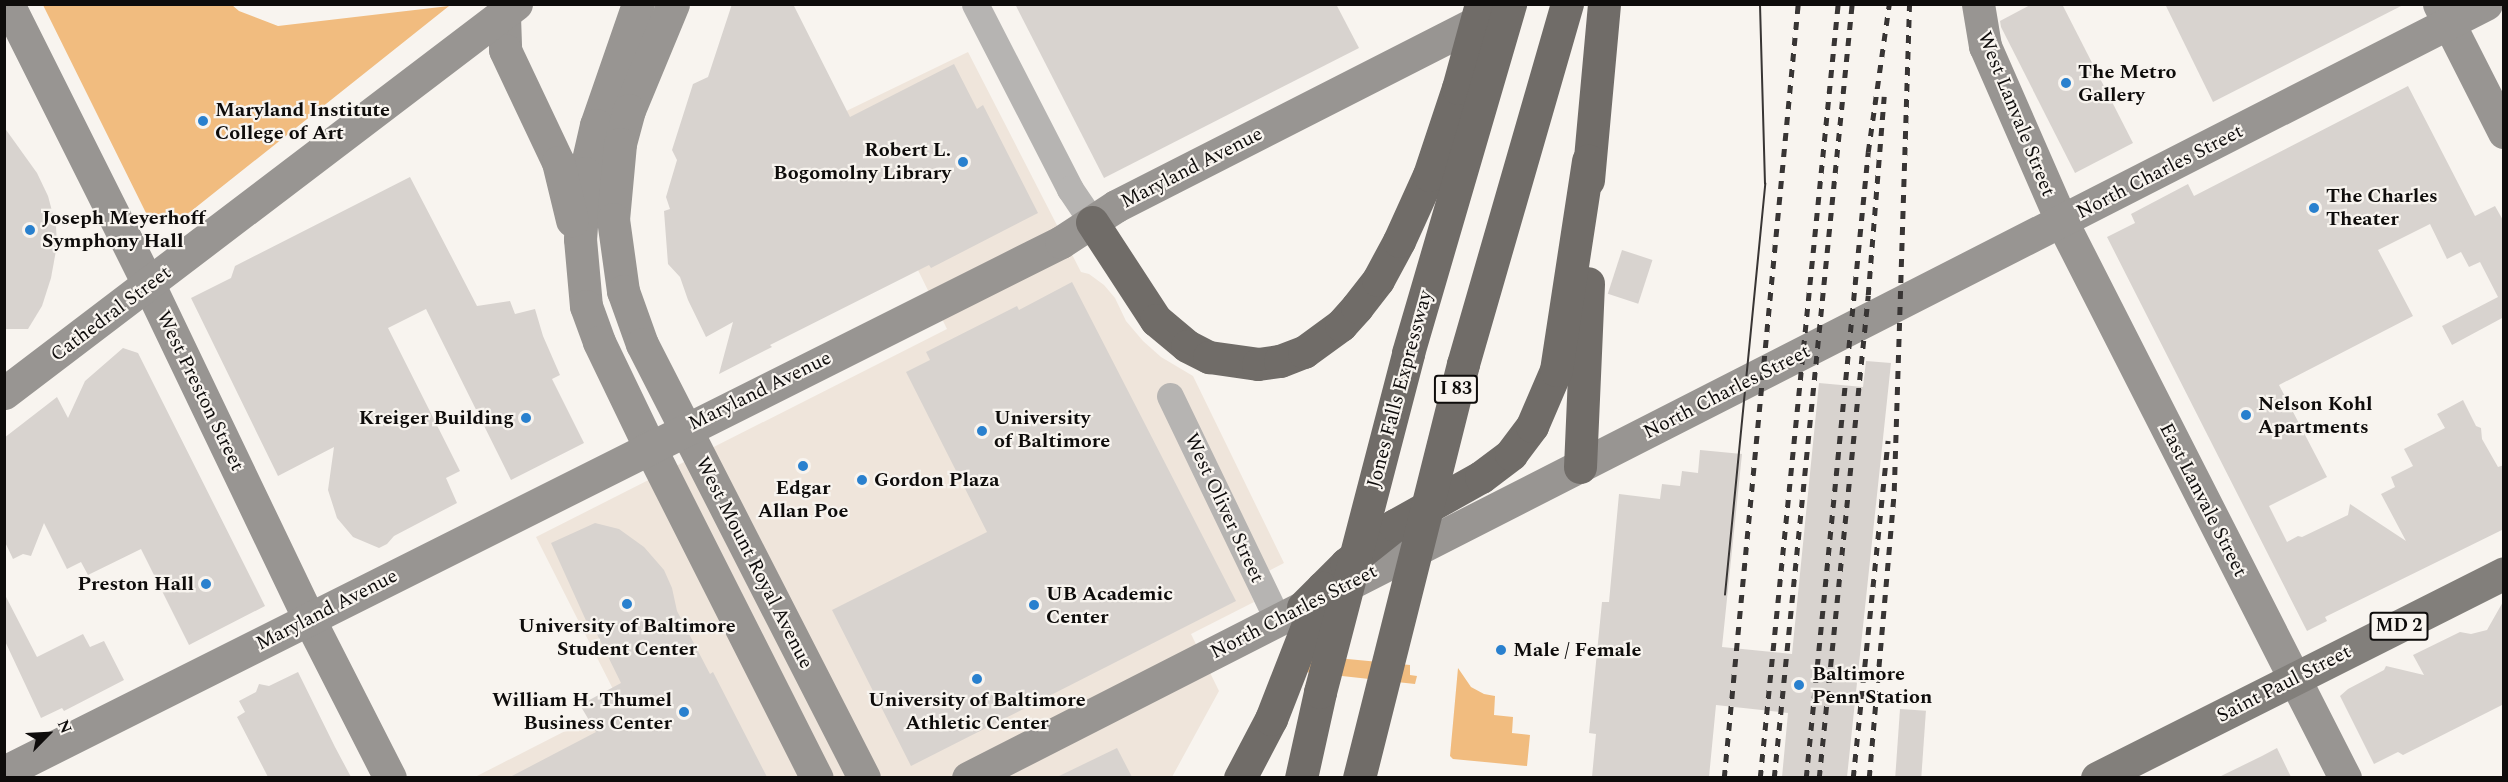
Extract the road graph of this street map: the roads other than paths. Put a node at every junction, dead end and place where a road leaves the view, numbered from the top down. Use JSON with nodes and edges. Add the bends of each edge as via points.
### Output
{"nodes":[{"id":1,"x":8,"y":4,"type":"edge"},
{"id":2,"x":543,"y":4,"type":"edge"},
{"id":3,"x":638,"y":4,"type":"edge"},
{"id":4,"x":673,"y":4,"type":"edge"},
{"id":5,"x":975,"y":4,"type":"edge"},
{"id":6,"x":1481,"y":4,"type":"edge"},
{"id":7,"x":1512,"y":4,"type":"edge"},
{"id":8,"x":1567,"y":4,"type":"edge"},
{"id":9,"x":1604,"y":4,"type":"edge"},
{"id":10,"x":1978,"y":4,"type":"edge"},
{"id":11,"x":2486,"y":4,"type":"edge"},
{"id":12,"x":510,"y":10,"type":"edge"},
{"id":13,"x":2444,"y":14,"type":"edge"},
{"id":14,"x":2504,"y":132,"type":"edge"},
{"id":15,"x":1092,"y":222,"type":"junction"},
{"id":16,"x":2062,"y":222,"type":"junction"},
{"id":17,"x":581,"y":263,"type":"junction"},
{"id":18,"x":149,"y":285,"type":"junction"},
{"id":19,"x":1578,"y":292,"type":"junction"},
{"id":20,"x":1408,"y":353,"type":"junction"},
{"id":21,"x":4,"y":393,"type":"edge"},
{"id":22,"x":1170,"y":396,"type":"dead end"},
{"id":23,"x":684,"y":428,"type":"junction"},
{"id":24,"x":649,"y":446,"type":"junction"},
{"id":25,"x":1580,"y":467,"type":"junction"},
{"id":26,"x":2504,"y":573,"type":"edge"},
{"id":27,"x":1289,"y":614,"type":"junction"},
{"id":28,"x":309,"y":619,"type":"junction"},
{"id":29,"x":2295,"y":679,"type":"junction"},
{"id":30,"x":4,"y":771,"type":"edge"},
{"id":31,"x":390,"y":777,"type":"edge"},
{"id":32,"x":816,"y":777,"type":"edge"},
{"id":33,"x":864,"y":777,"type":"edge"},
{"id":34,"x":968,"y":777,"type":"edge"},
{"id":35,"x":1240,"y":777,"type":"edge"},
{"id":36,"x":1301,"y":777,"type":"edge"},
{"id":37,"x":1359,"y":777,"type":"edge"},
{"id":38,"x":2097,"y":777,"type":"edge"},
{"id":39,"x":2345,"y":777,"type":"edge"}],
"edges":[{"from":1,"to":18,"type":"main road","name":"West Preston Street"},
{"from":2,"to":12,"type":"main road","name":"Cathedral Street"},
{"from":3,"to":17,"type":"main road","name":"West Mount Royal Avenue","via":[[596,125],[585,173]]},
{"from":4,"to":23,"type":"main road","name":"West Mount Royal Avenue","via":[[629,110],[615,179],[613,219],[622,291],[642,344]]},
{"from":5,"to":15,"type":"street","via":[[1070,189]]},
{"from":6,"to":15,"type":"highway","via":[[1429,175],[1399,241],[1357,307],[1341,325],[1304,352],[1258,364],[1209,357],[1187,346],[1156,320]]},
{"from":7,"to":15,"type":"main road","name":"Maryland Avenue"},
{"from":7,"to":20,"type":"highway","name":"Jones Falls Expressway"},
{"from":8,"to":37,"type":"highway","number":"I 83","via":[[1463,364]]},
{"from":9,"to":19,"type":"highway"},
{"from":10,"to":16,"type":"main road","name":"West Lanvale Street","via":[[1984,46]]},
{"from":11,"to":13,"type":"main road","name":"North Charles Street"},
{"from":12,"to":17,"type":"main road","via":[[506,50],[558,162]]},
{"from":12,"to":18,"type":"main road","name":"Cathedral Street"},
{"from":13,"to":14,"type":"main road"},
{"from":13,"to":16,"type":"main road","name":"North Charles Street"},
{"from":15,"to":23,"type":"main road","name":"Maryland Avenue","via":[[1050,247]]},
{"from":16,"to":25,"type":"main road","name":"North Charles Street"},
{"from":16,"to":29,"type":"main road","name":"East Lanvale Street"},
{"from":17,"to":24,"type":"main road","name":"West Mount Royal Avenue","via":[[586,306],[599,342]]},
{"from":18,"to":21,"type":"main road","name":"Cathedral Street"},
{"from":18,"to":28,"type":"main road","name":"West Preston Street"},
{"from":19,"to":25,"type":"highway"},
{"from":19,"to":27,"type":"highway","via":[[1556,370],[1532,426],[1511,454],[1481,477],[1395,525]]},
{"from":20,"to":35,"type":"highway","via":[[1293,666]]},
{"from":20,"to":36,"type":"highway","name":"Jones Falls Expressway"},
{"from":22,"to":27,"type":"street","name":"West Oliver Street"},
{"from":23,"to":24,"type":"main road","name":"Maryland Avenue"},
{"from":23,"to":33,"type":"main road","name":"West Mount Royal Avenue"},
{"from":24,"to":28,"type":"main road","name":"Maryland Avenue"},
{"from":24,"to":32,"type":"main road","name":"West Mount Royal Avenue"},
{"from":25,"to":27,"type":"main road","name":"North Charles Street"},
{"from":26,"to":29,"type":"main road","name":"Saint Paul Street","number":"MD 2"},
{"from":27,"to":34,"type":"main road","name":"North Charles Street"},
{"from":28,"to":30,"type":"main road","name":"Maryland Avenue"},
{"from":28,"to":31,"type":"main road","name":"West Preston Street"},
{"from":29,"to":38,"type":"main road","name":"Saint Paul Street","number":"MD 2"},
{"from":29,"to":39,"type":"main road","name":"East Lanvale Street"}]}
